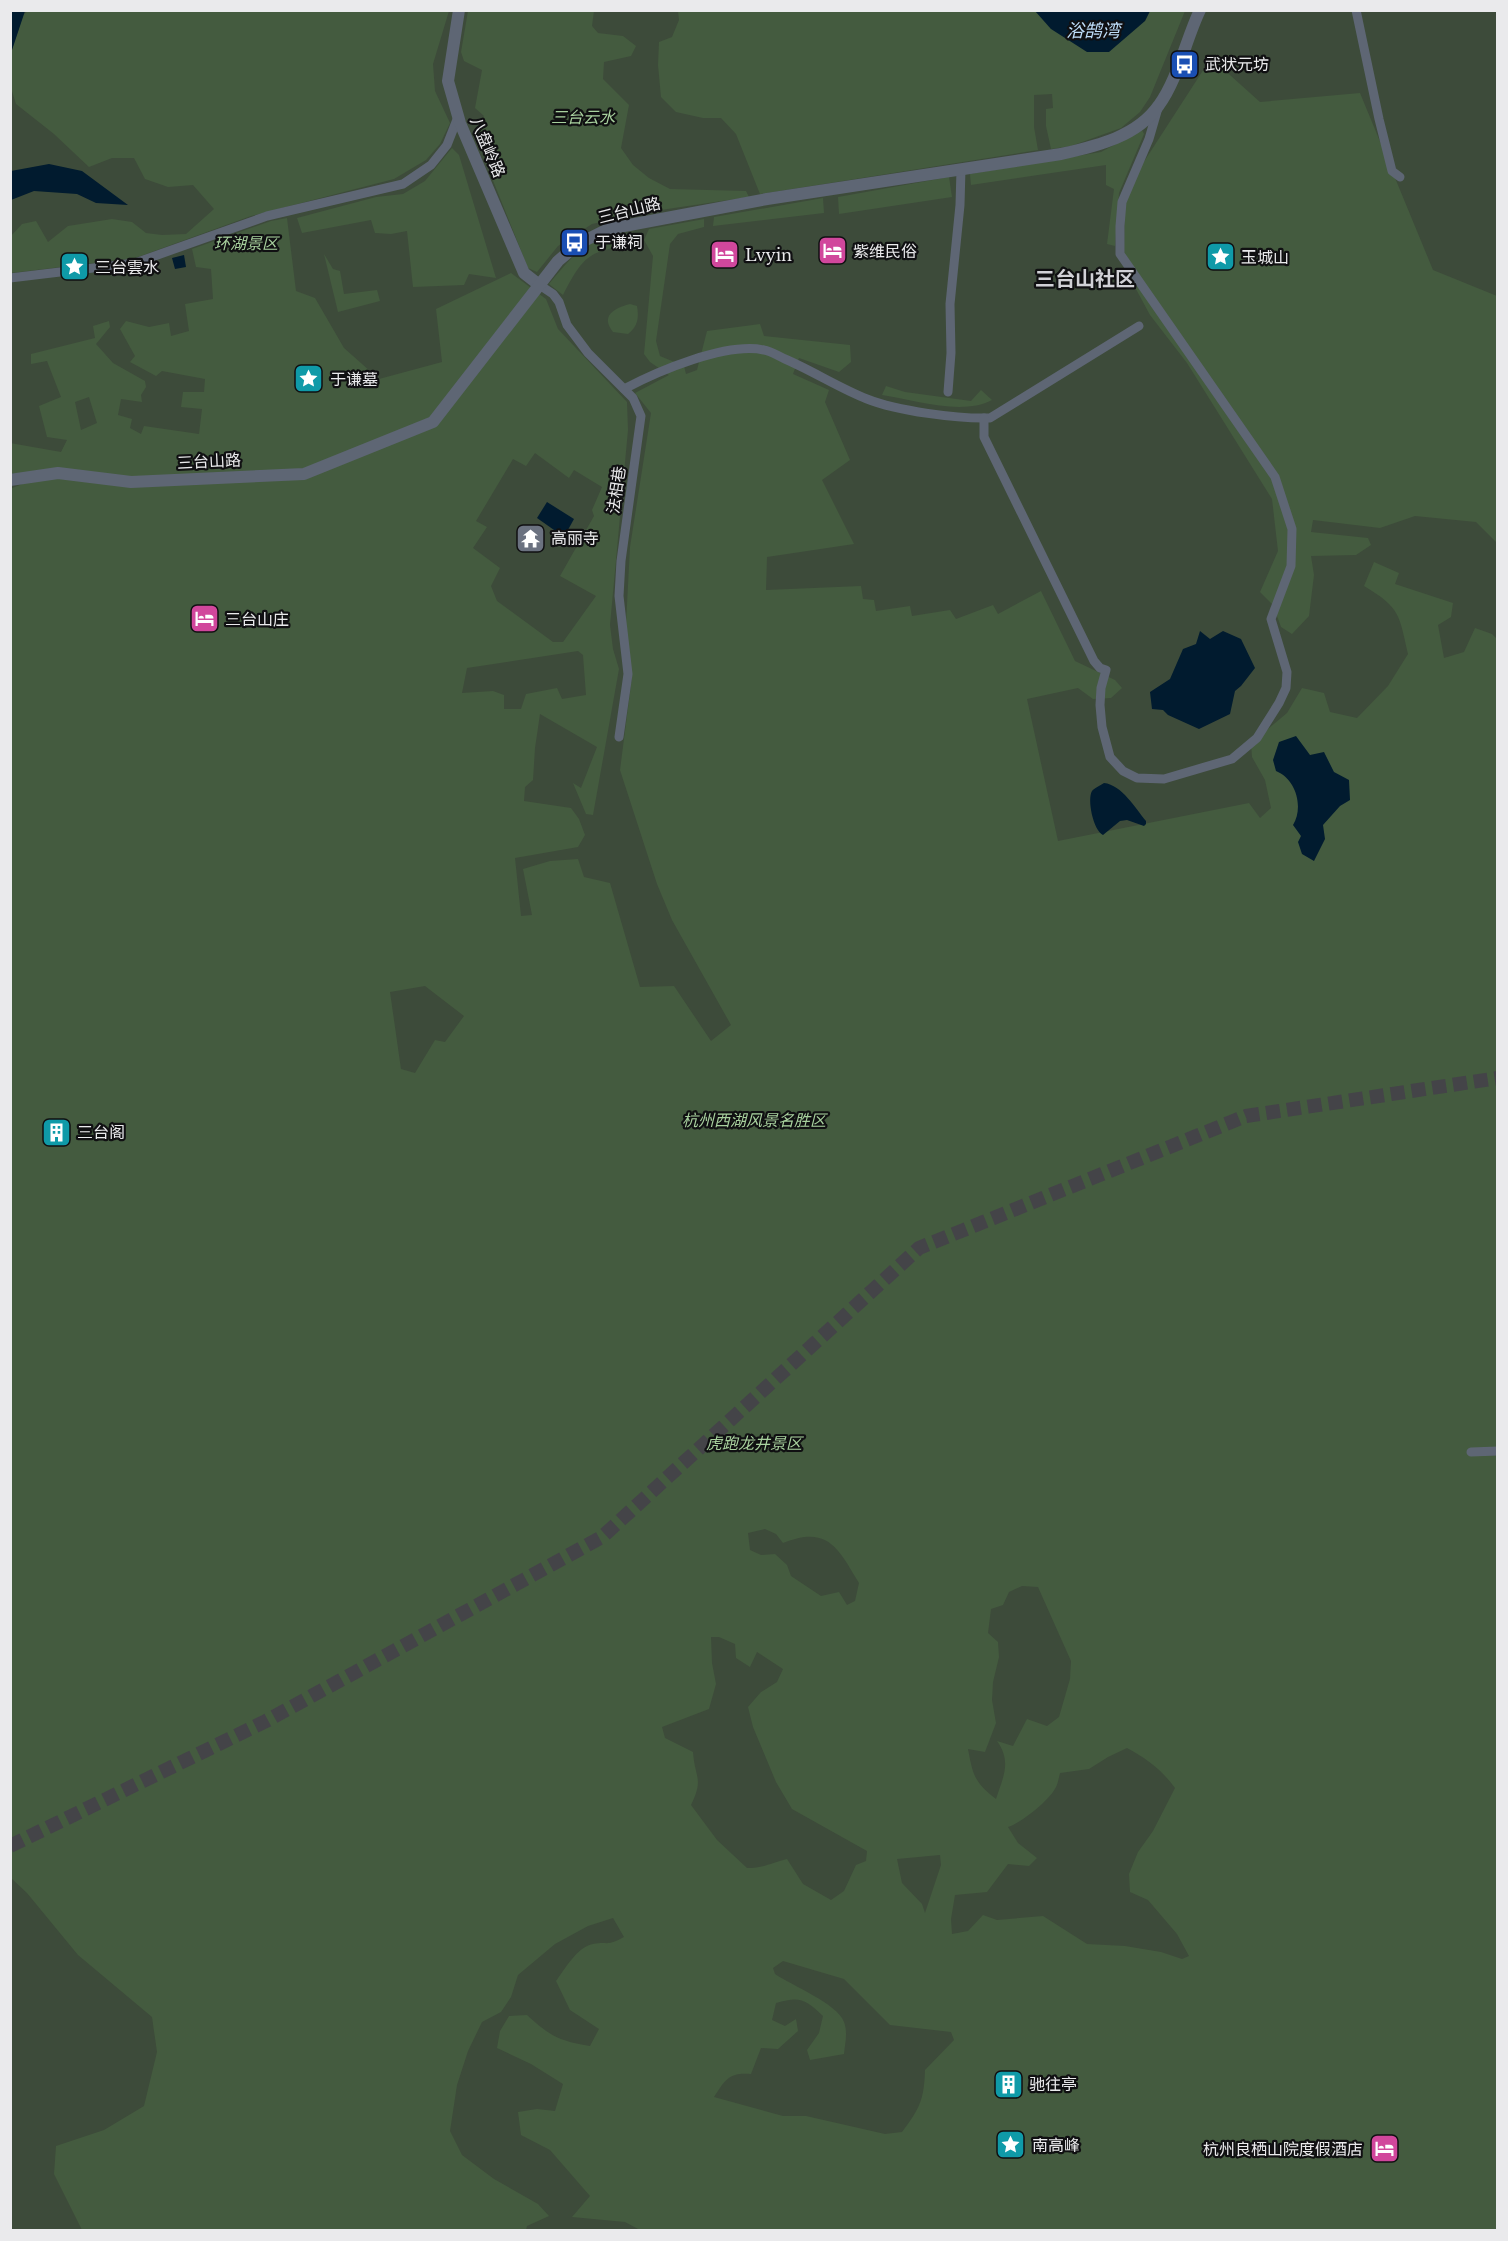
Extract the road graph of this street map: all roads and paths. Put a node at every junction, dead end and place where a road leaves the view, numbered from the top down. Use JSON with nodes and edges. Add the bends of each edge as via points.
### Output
{"nodes":[{"id":1,"x":459,"y":10,"type":"edge"},
{"id":2,"x":1200,"y":10,"type":"edge"},
{"id":3,"x":1356,"y":10,"type":"edge"},
{"id":4,"x":1159,"y":106,"type":"junction"},
{"id":5,"x":458,"y":117,"type":"junction"},
{"id":6,"x":961,"y":169,"type":"junction"},
{"id":7,"x":1400,"y":177,"type":"dead end"},
{"id":8,"x":10,"y":278,"type":"edge"},
{"id":9,"x":538,"y":284,"type":"junction"},
{"id":10,"x":1139,"y":326,"type":"dead end"},
{"id":11,"x":624,"y":388,"type":"junction"},
{"id":12,"x":948,"y":392,"type":"dead end"},
{"id":13,"x":984,"y":418,"type":"junction"},
{"id":14,"x":10,"y":480,"type":"edge"},
{"id":15,"x":619,"y":737,"type":"dead end"},
{"id":16,"x":1497,"y":1451,"type":"edge"},
{"id":17,"x":1471,"y":1452,"type":"dead end"}],
"edges":[{"from":1,"to":5,"type":"street","name":"八盘岭路","via":[[448,81]]},
{"from":2,"to":4,"type":"street","name":"三台山路"},
{"from":3,"to":7,"type":"street","via":[[1378,119],[1392,171]]},
{"from":4,"to":6,"type":"street","name":"三台山路","via":[[1131,131],[1099,145]]},
{"from":4,"to":13,"type":"street","via":[[1122,202],[1120,254],[1275,477],[1292,529],[1290,566],[1271,619],[1287,672],[1286,688],[1257,738],[1232,759],[1164,779],[1137,778],[1123,771],[1110,757],[1101,716],[1101,688],[1106,670],[1094,661],[984,437]]},
{"from":5,"to":8,"type":"street","via":[[447,145],[431,165],[403,184],[267,216],[135,263]]},
{"from":5,"to":9,"type":"street","name":"八盘岭路","via":[[524,273]]},
{"from":6,"to":9,"type":"street","name":"三台山路","via":[[608,229],[578,244]]},
{"from":6,"to":12,"type":"street","via":[[950,304]]},
{"from":9,"to":11,"type":"street","name":"法相巷","via":[[559,302],[567,324],[588,353]]},
{"from":9,"to":14,"type":"street","name":"三台山路","via":[[433,422],[304,474],[131,482],[58,473]]},
{"from":10,"to":13,"type":"street","via":[[990,418]]},
{"from":11,"to":13,"type":"street","via":[[652,374],[730,349],[764,350],[868,400]]},
{"from":11,"to":15,"type":"street","name":"法相巷","via":[[641,417],[621,561],[619,596],[628,674]]},
{"from":16,"to":17,"type":"street"}]}
